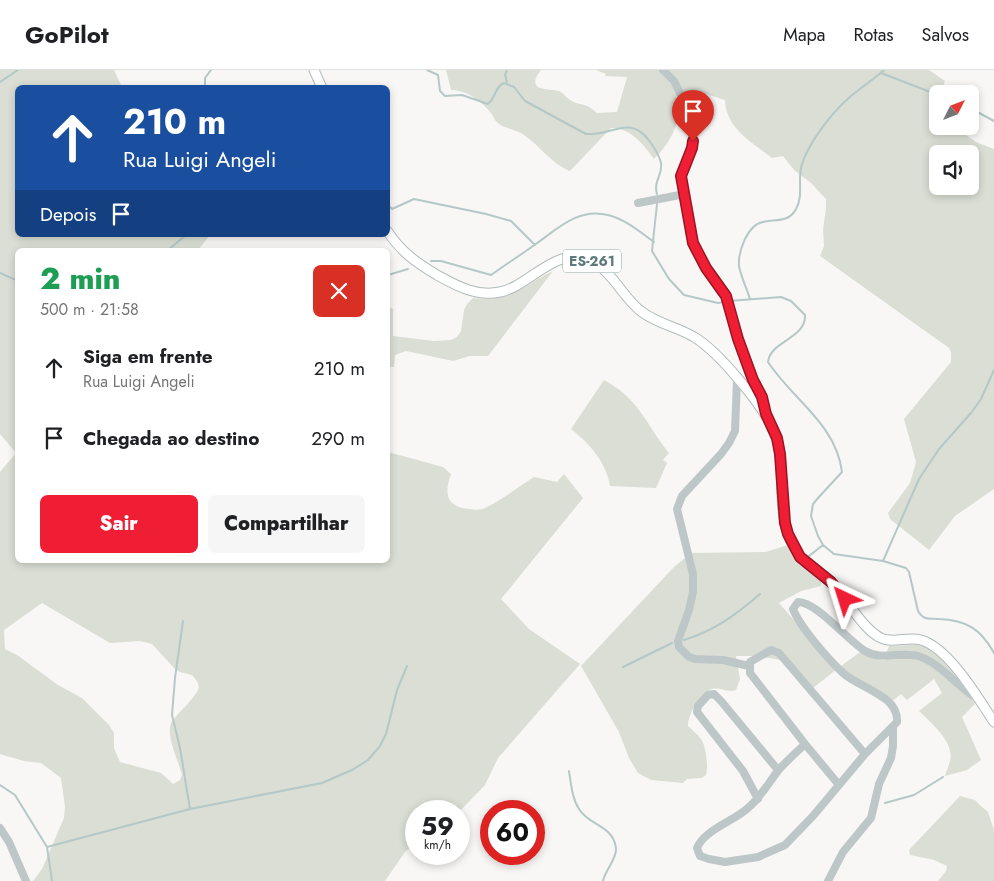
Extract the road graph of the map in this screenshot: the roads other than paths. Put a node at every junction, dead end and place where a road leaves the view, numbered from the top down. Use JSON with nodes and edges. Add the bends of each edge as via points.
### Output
{"nodes":[{"id":1,"x":314,"y":70,"type":"edge"},
{"id":2,"x":663,"y":70,"type":"edge"},
{"id":3,"x":321,"y":85,"type":"edge"},
{"id":4,"x":685,"y":194,"type":"junction"},
{"id":5,"x":638,"y":203,"type":"dead end"},
{"id":6,"x":390,"y":235,"type":"edge"},
{"id":7,"x":737,"y":379,"type":"junction"},
{"id":8,"x":766,"y":414,"type":"junction"},
{"id":9,"x":749,"y":666,"type":"junction"},
{"id":10,"x":979,"y":699,"type":"junction"},
{"id":11,"x":994,"y":722,"type":"edge"},
{"id":12,"x":893,"y":727,"type":"junction"},
{"id":13,"x":805,"y":744,"type":"junction"},
{"id":14,"x":865,"y":754,"type":"junction"},
{"id":15,"x":778,"y":770,"type":"junction"},
{"id":16,"x":839,"y":785,"type":"junction"},
{"id":17,"x":758,"y":799,"type":"junction"},
{"id":18,"x":0,"y":828,"type":"edge"},
{"id":19,"x":26,"y":881,"type":"edge"},
{"id":20,"x":828,"y":881,"type":"edge"}],
"edges":[{"from":1,"to":3,"type":"main road"},
{"from":2,"to":4,"type":"street","via":[[674,81],[692,125],[692,148],[681,176]]},
{"from":4,"to":5,"type":"street"},
{"from":4,"to":8,"type":"street","via":[[693,243],[726,296]]},
{"from":6,"to":7,"type":"main road","number":"ES-261","via":[[412,260],[459,288],[472,292],[502,292],[562,258],[584,258],[606,272],[641,312],[704,343]]},
{"from":7,"to":8,"type":"main road","number":"ES-261"},
{"from":7,"to":9,"type":"street","via":[[735,431],[729,444],[682,496],[677,509],[693,574],[689,610],[678,641],[679,647],[694,659],[722,660]]},
{"from":8,"to":10,"type":"main road","number":"ES-261","via":[[780,454],[785,523],[800,557],[831,582],[877,635],[889,640],[916,639],[943,653]]},
{"from":9,"to":13,"type":"street","via":[[750,673]]},
{"from":9,"to":14,"type":"street","via":[[750,662],[771,650],[779,653]]},
{"from":10,"to":11,"type":"main road","number":"ES-261"},
{"from":10,"to":12,"type":"street","via":[[931,662],[917,656],[878,657],[851,641],[824,615],[804,603],[795,604],[793,609],[808,632],[842,671],[893,707],[897,716]]},
{"from":12,"to":14,"type":"street"},
{"from":12,"to":20,"type":"street","via":[[891,758],[871,818],[843,852]]},
{"from":13,"to":15,"type":"street"},
{"from":13,"to":16,"type":"street"},
{"from":14,"to":16,"type":"street"},
{"from":15,"to":17,"type":"street"},
{"from":15,"to":17,"type":"street","via":[[721,701],[714,694],[708,695],[697,712],[743,771]]},
{"from":16,"to":17,"type":"street","via":[[791,841],[780,849],[758,857],[725,862],[704,858],[698,852],[703,838]]},
{"from":18,"to":19,"type":"street"}]}
